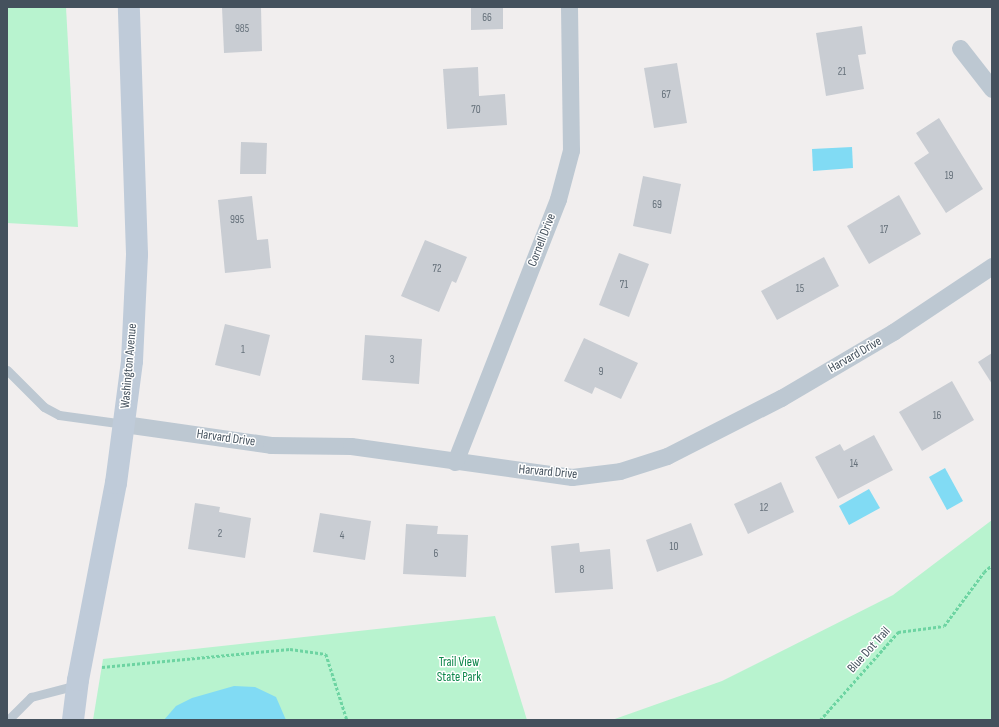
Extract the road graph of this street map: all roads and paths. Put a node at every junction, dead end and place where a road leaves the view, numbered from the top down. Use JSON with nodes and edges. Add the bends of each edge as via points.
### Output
{"nodes":[{"id":1,"x":129,"y":7,"type":"edge"},
{"id":2,"x":569,"y":7,"type":"edge"},
{"id":3,"x":960,"y":48,"type":"dead end"},
{"id":4,"x":992,"y":89,"type":"edge"},
{"id":5,"x":992,"y":266,"type":"edge"},
{"id":6,"x":7,"y":370,"type":"edge"},
{"id":7,"x":124,"y":424,"type":"junction"},
{"id":8,"x":455,"y":462,"type":"junction"},
{"id":9,"x":992,"y":565,"type":"edge"},
{"id":10,"x":79,"y":677,"type":"junction"},
{"id":11,"x":8,"y":720,"type":"edge"},
{"id":12,"x":73,"y":720,"type":"edge"},
{"id":13,"x":347,"y":720,"type":"edge"},
{"id":14,"x":820,"y":720,"type":"edge"}],
"edges":[{"from":1,"to":7,"type":"main road","name":"Washington Avenue","via":[[137,254],[132,361]]},
{"from":2,"to":8,"type":"street","name":"Cornell Drive","via":[[571,150],[558,199]]},
{"from":3,"to":4,"type":"street"},
{"from":5,"to":8,"type":"street","name":"Harvard Drive","via":[[893,332],[781,398],[667,456],[620,471],[572,477]]},
{"from":6,"to":7,"type":"lane","via":[[44,407],[58,415]]},
{"from":7,"to":8,"type":"street","name":"Harvard Drive","via":[[271,445],[351,446]]},
{"from":7,"to":10,"type":"main road","name":"Washington Avenue","via":[[116,483]]},
{"from":9,"to":14,"type":"path","name":"Blue Dot Trail","via":[[944,626],[898,632]]},
{"from":10,"to":11,"type":"lane","via":[[31,697]]},
{"from":10,"to":12,"type":"main road","name":"Washington Avenue"},
{"from":10,"to":13,"type":"path","via":[[290,649],[326,654]]}]}
